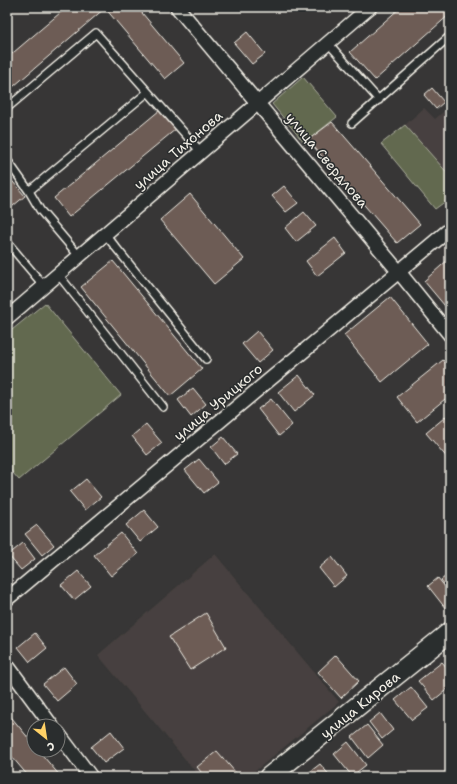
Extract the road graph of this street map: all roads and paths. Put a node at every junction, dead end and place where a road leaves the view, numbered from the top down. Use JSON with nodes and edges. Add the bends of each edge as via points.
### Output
{"nodes":[{"id":1,"x":178,"y":7,"type":"edge"},
{"id":2,"x":370,"y":7,"type":"edge"},
{"id":3,"x":450,"y":36,"type":"edge"},
{"id":4,"x":328,"y":42,"type":"junction"},
{"id":5,"x":148,"y":92,"type":"junction"},
{"id":6,"x":379,"y":100,"type":"junction"},
{"id":7,"x":258,"y":102,"type":"junction"},
{"id":8,"x":7,"y":108,"type":"edge"},
{"id":9,"x":352,"y":123,"type":"dead end"},
{"id":10,"x":201,"y":152,"type":"junction"},
{"id":11,"x":7,"y":160,"type":"edge"},
{"id":12,"x":29,"y":190,"type":"junction"},
{"id":13,"x":450,"y":230,"type":"edge"},
{"id":14,"x":105,"y":234,"type":"junction"},
{"id":15,"x":7,"y":242,"type":"edge"},
{"id":16,"x":79,"y":256,"type":"junction"},
{"id":17,"x":399,"y":272,"type":"junction"},
{"id":18,"x":58,"y":274,"type":"junction"},
{"id":19,"x":44,"y":286,"type":"junction"},
{"id":20,"x":7,"y":318,"type":"edge"},
{"id":21,"x":450,"y":335,"type":"edge"},
{"id":22,"x":206,"y":359,"type":"dead end"},
{"id":23,"x":163,"y":407,"type":"dead end"},
{"id":24,"x":7,"y":599,"type":"edge"},
{"id":25,"x":450,"y":632,"type":"edge"},
{"id":26,"x":7,"y":665,"type":"edge"},
{"id":27,"x":46,"y":718,"type":"edge"},
{"id":28,"x":66,"y":744,"type":"edge"},
{"id":29,"x":91,"y":777,"type":"edge"},
{"id":30,"x":269,"y":777,"type":"edge"}],
"edges":[{"from":1,"to":7,"type":"street","name":"улица Свердлова"},
{"from":2,"to":4,"type":"street","name":"улица Тихонова"},
{"from":3,"to":6,"type":"lane"},
{"from":4,"to":6,"type":"lane"},
{"from":4,"to":7,"type":"street","name":"улица Тихонова"},
{"from":5,"to":8,"type":"lane","via":[[96,33]]},
{"from":5,"to":10,"type":"lane"},
{"from":5,"to":12,"type":"lane"},
{"from":6,"to":9,"type":"lane"},
{"from":7,"to":10,"type":"street","name":"улица Тихонова"},
{"from":7,"to":17,"type":"street","name":"улица Свердлова"},
{"from":10,"to":14,"type":"street","name":"улица Тихонова"},
{"from":11,"to":12,"type":"lane"},
{"from":12,"to":16,"type":"lane","via":[[40,210]]},
{"from":13,"to":17,"type":"street","name":"улица Урицкого"},
{"from":14,"to":16,"type":"street","name":"улица Тихонова"},
{"from":14,"to":22,"type":"lane"},
{"from":15,"to":19,"type":"lane"},
{"from":16,"to":18,"type":"street","name":"улица Тихонова"},
{"from":17,"to":21,"type":"street","name":"улица Свердлова"},
{"from":17,"to":24,"type":"street","name":"улица Урицкого"},
{"from":18,"to":19,"type":"street","name":"улица Тихонова"},
{"from":18,"to":23,"type":"lane"},
{"from":19,"to":20,"type":"street","name":"улица Тихонова"},
{"from":25,"to":30,"type":"street","name":"улица Кирова"},
{"from":26,"to":27,"type":"street"},
{"from":28,"to":29,"type":"street"}]}
